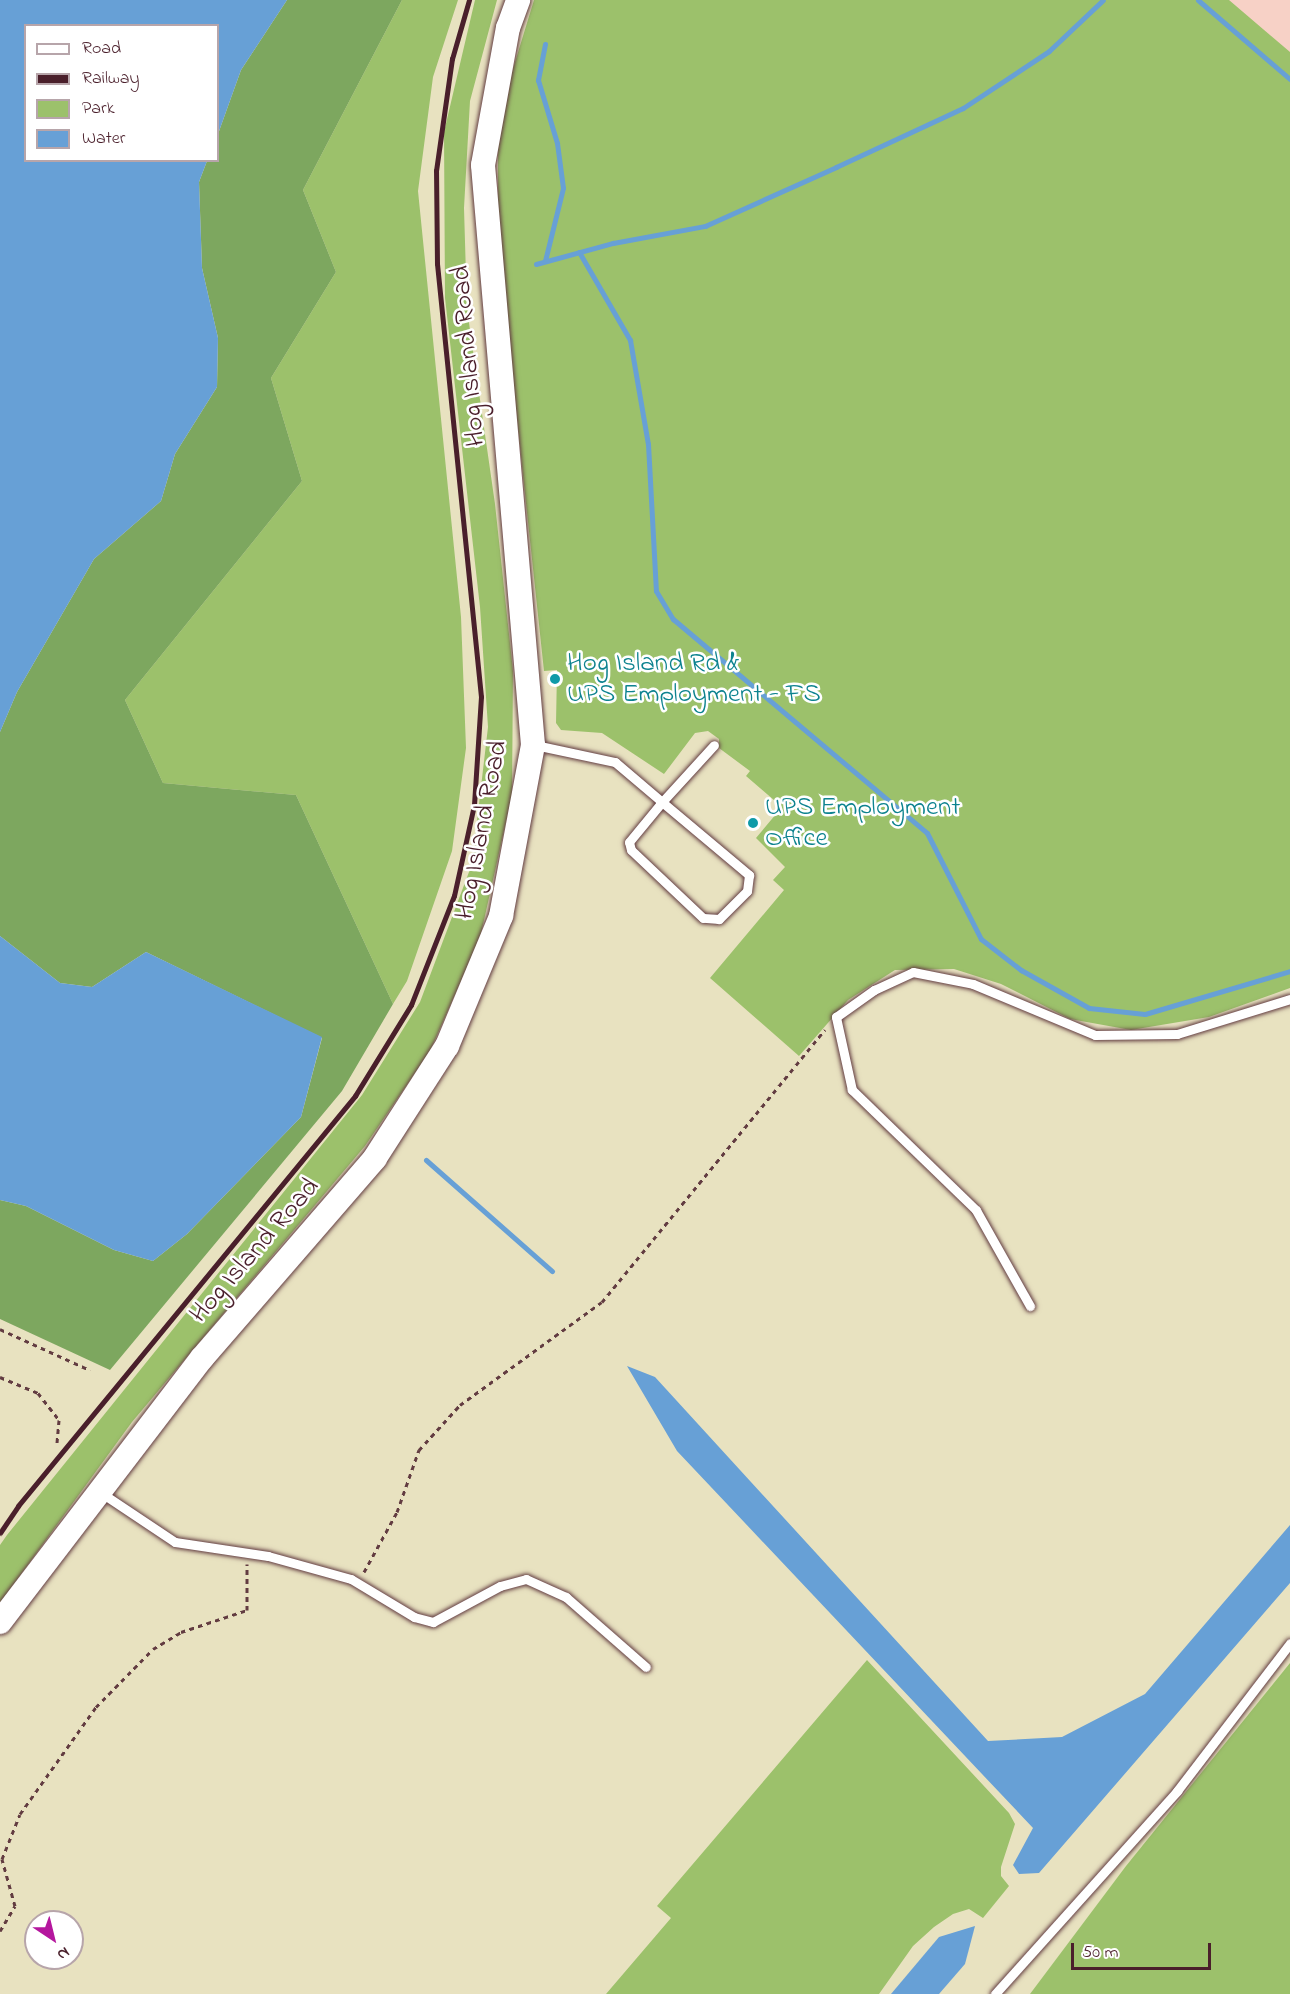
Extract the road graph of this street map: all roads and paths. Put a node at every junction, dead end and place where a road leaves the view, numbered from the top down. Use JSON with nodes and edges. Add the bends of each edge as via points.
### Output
{"nodes":[{"id":1,"x":518,"y":0,"type":"edge"},
{"id":2,"x":532,"y":745,"type":"junction"},
{"id":3,"x":714,"y":745,"type":"dead end"},
{"id":4,"x":662,"y":802,"type":"junction"},
{"id":5,"x":1290,"y":999,"type":"edge"},
{"id":6,"x":836,"y":1017,"type":"junction"},
{"id":7,"x":1030,"y":1306,"type":"dead end"},
{"id":8,"x":0,"y":1329,"type":"edge"},
{"id":9,"x":90,"y":1370,"type":"dead end"},
{"id":10,"x":0,"y":1377,"type":"edge"},
{"id":11,"x":57,"y":1444,"type":"dead end"},
{"id":12,"x":98,"y":1491,"type":"junction"},
{"id":13,"x":247,"y":1554,"type":"junction"},
{"id":14,"x":358,"y":1582,"type":"junction"},
{"id":15,"x":0,"y":1622,"type":"edge"},
{"id":16,"x":1290,"y":1643,"type":"edge"},
{"id":17,"x":646,"y":1667,"type":"dead end"},
{"id":18,"x":0,"y":1931,"type":"edge"},
{"id":19,"x":995,"y":1994,"type":"edge"}],
"edges":[{"from":1,"to":2,"type":"street","name":"Hog Island Road","via":[[508,28],[483,165]]},
{"from":2,"to":4,"type":"lane","via":[[615,762]]},
{"from":2,"to":12,"type":"street","name":"Hog Island Road","via":[[501,916],[447,1046],[375,1158],[202,1358]]},
{"from":3,"to":4,"type":"lane"},
{"from":4,"to":4,"type":"lane","via":[[629,842],[631,850],[703,918],[719,919],[747,891],[749,875]]},
{"from":5,"to":6,"type":"lane","via":[[1177,1034],[1095,1035],[973,984],[913,972],[874,990]]},
{"from":6,"to":7,"type":"lane","via":[[852,1090],[976,1210]]},
{"from":6,"to":14,"type":"path","via":[[602,1302],[460,1405],[419,1450],[397,1512]]},
{"from":8,"to":9,"type":"path"},
{"from":10,"to":11,"type":"path","via":[[38,1393],[59,1420]]},
{"from":12,"to":13,"type":"lane","via":[[176,1542]]},
{"from":12,"to":15,"type":"street","name":"Hog Island Road"},
{"from":13,"to":14,"type":"lane"},
{"from":13,"to":18,"type":"path","via":[[247,1610],[181,1632],[153,1649],[96,1707],[20,1814],[2,1859],[15,1906]]},
{"from":14,"to":17,"type":"lane","via":[[414,1617],[433,1622],[500,1587],[526,1580],[566,1597]]},
{"from":16,"to":19,"type":"lane","via":[[1177,1791]]}]}
